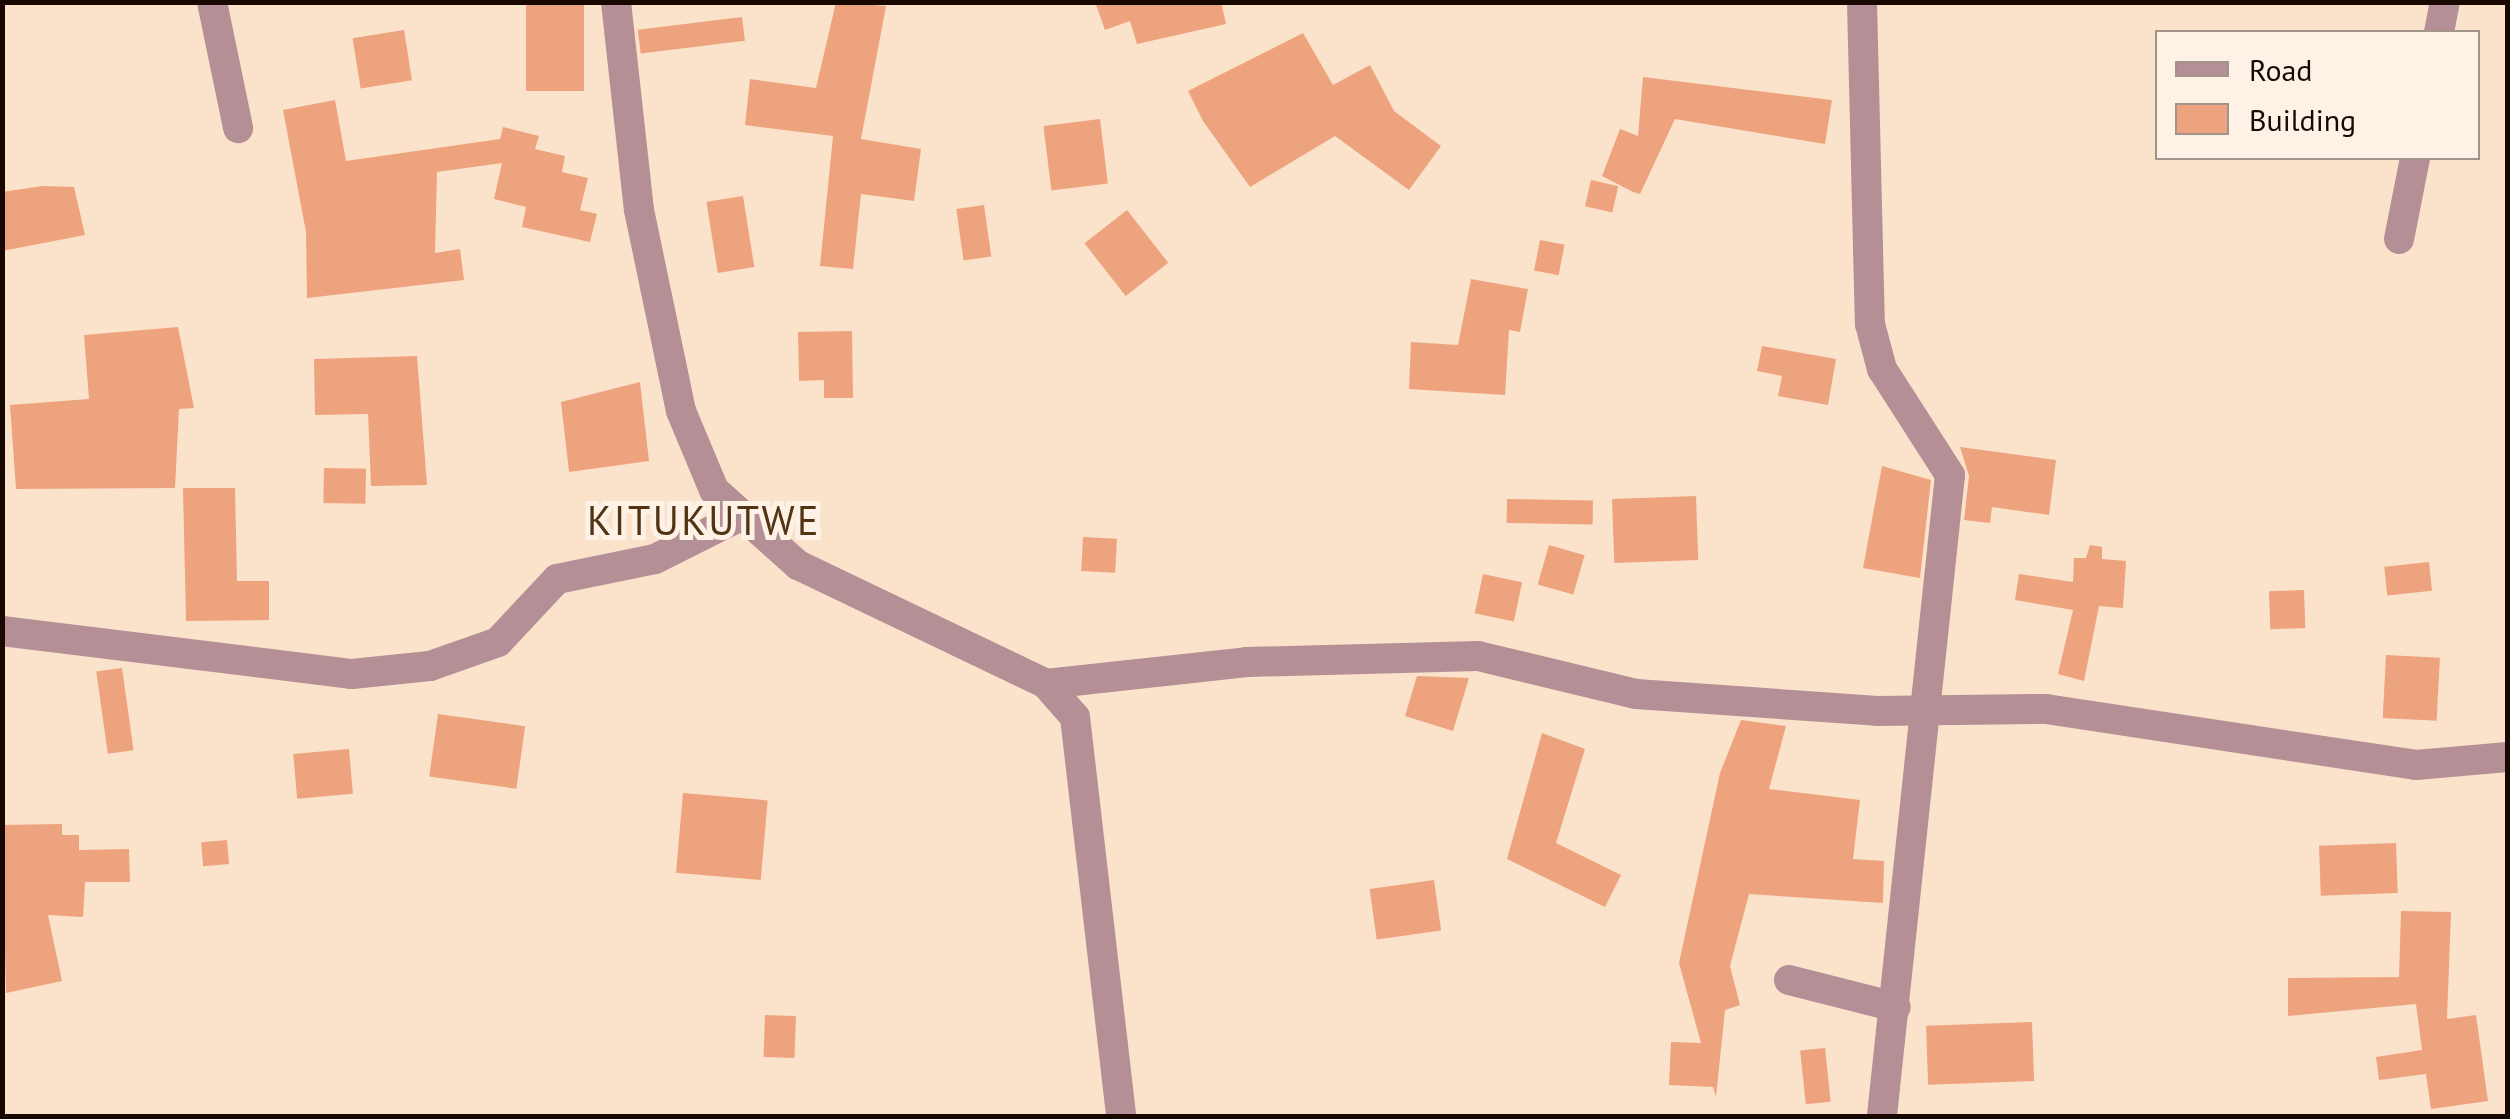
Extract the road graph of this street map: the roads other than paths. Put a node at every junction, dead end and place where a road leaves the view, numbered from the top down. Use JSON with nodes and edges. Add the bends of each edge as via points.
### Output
{"nodes":[{"id":1,"x":212,"y":2,"type":"edge"},
{"id":2,"x":616,"y":2,"type":"edge"},
{"id":3,"x":1862,"y":2,"type":"edge"},
{"id":4,"x":2445,"y":2,"type":"edge"},
{"id":5,"x":2439,"y":30,"type":"edge"},
{"id":6,"x":238,"y":128,"type":"dead end"},
{"id":7,"x":2415,"y":160,"type":"edge"},
{"id":8,"x":2399,"y":239,"type":"dead end"},
{"id":9,"x":743,"y":515,"type":"junction"},
{"id":10,"x":2,"y":631,"type":"edge"},
{"id":11,"x":1046,"y":684,"type":"junction"},
{"id":12,"x":1919,"y":708,"type":"junction"},
{"id":13,"x":2508,"y":757,"type":"edge"},
{"id":14,"x":1788,"y":980,"type":"dead end"},
{"id":15,"x":1896,"y":1006,"type":"junction"},
{"id":16,"x":1121,"y":1116,"type":"edge"},
{"id":17,"x":1882,"y":1116,"type":"edge"}],
"edges":[{"from":1,"to":6,"type":"street"},
{"from":2,"to":9,"type":"street","via":[[640,210],[681,411],[714,490]]},
{"from":3,"to":12,"type":"street","via":[[1870,324],[1882,369],[1950,475]]},
{"from":4,"to":5,"type":"street"},
{"from":7,"to":8,"type":"street"},
{"from":9,"to":10,"type":"street","via":[[655,559],[557,579],[498,642],[430,666],[352,674]]},
{"from":9,"to":11,"type":"street","via":[[798,566]]},
{"from":11,"to":12,"type":"street","via":[[1246,662],[1478,656],[1636,694]]},
{"from":11,"to":16,"type":"street","via":[[1074,717],[1087,774]]},
{"from":12,"to":13,"type":"street","via":[[2046,709],[2416,765]]},
{"from":12,"to":15,"type":"street"},
{"from":14,"to":15,"type":"street"},
{"from":15,"to":17,"type":"street"}]}
